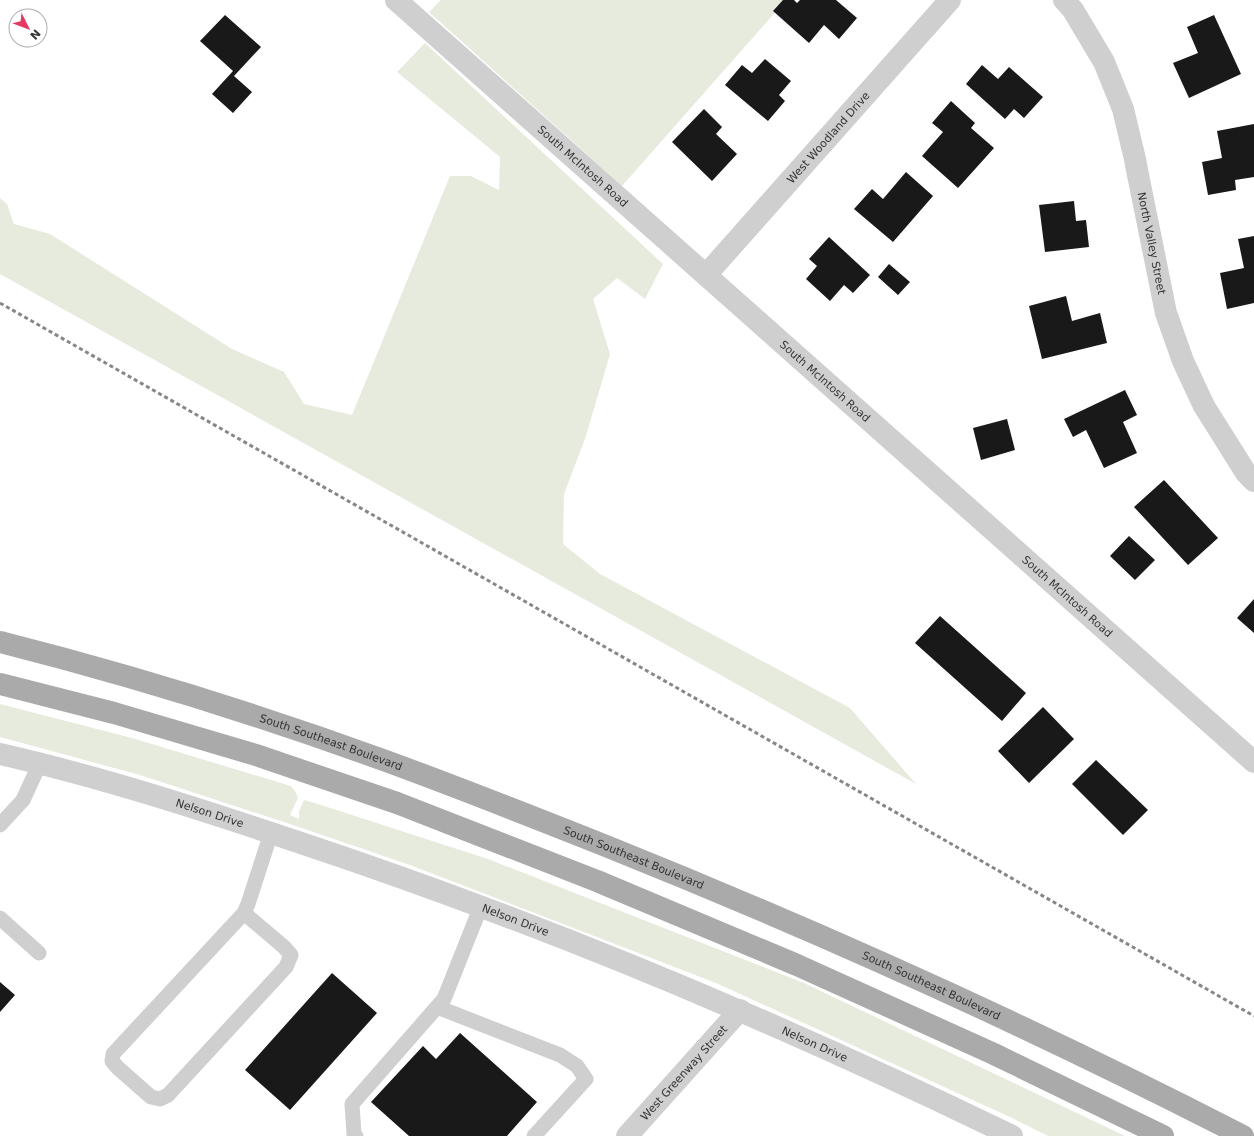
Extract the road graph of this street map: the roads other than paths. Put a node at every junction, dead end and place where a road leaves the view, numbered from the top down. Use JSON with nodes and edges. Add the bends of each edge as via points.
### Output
{"nodes":[{"id":1,"x":396,"y":0,"type":"edge"},
{"id":2,"x":950,"y":0,"type":"edge"},
{"id":3,"x":1064,"y":0,"type":"edge"},
{"id":4,"x":706,"y":275,"type":"junction"},
{"id":5,"x":1254,"y":481,"type":"edge"},
{"id":6,"x":0,"y":642,"type":"edge"},
{"id":7,"x":0,"y":684,"type":"edge"},
{"id":8,"x":0,"y":754,"type":"edge"},
{"id":9,"x":1254,"y":762,"type":"edge"},
{"id":10,"x":40,"y":763,"type":"junction"},
{"id":11,"x":0,"y":825,"type":"edge"},
{"id":12,"x":271,"y":833,"type":"junction"},
{"id":13,"x":481,"y":906,"type":"junction"},
{"id":14,"x":244,"y":913,"type":"junction"},
{"id":15,"x":0,"y":918,"type":"edge"},
{"id":16,"x":39,"y":953,"type":"dead end"},
{"id":17,"x":437,"y":1007,"type":"junction"},
{"id":18,"x":740,"y":1010,"type":"junction"},
{"id":19,"x":356,"y":1136,"type":"edge"},
{"id":20,"x":534,"y":1136,"type":"edge"},
{"id":21,"x":627,"y":1136,"type":"edge"},
{"id":22,"x":1012,"y":1136,"type":"edge"},
{"id":23,"x":1164,"y":1136,"type":"edge"},
{"id":24,"x":1243,"y":1136,"type":"edge"}],
"edges":[{"from":1,"to":4,"type":"street","name":"South McIntosh Road"},
{"from":2,"to":4,"type":"street","name":"West Woodland Drive"},
{"from":3,"to":5,"type":"street","name":"North Valley Street","via":[[1073,10],[1104,62],[1123,108],[1166,313],[1183,361],[1204,406],[1246,473]]},
{"from":4,"to":9,"type":"street","name":"South McIntosh Road"},
{"from":6,"to":24,"type":"main road","name":"South Southeast Boulevard","via":[[166,688],[273,722],[496,802],[828,938],[1064,1046]]},
{"from":7,"to":23,"type":"main road","via":[[114,713],[256,755],[396,803],[552,863],[797,965],[994,1054]]},
{"from":8,"to":10,"type":"street","name":"Nelson Drive"},
{"from":10,"to":11,"type":"lane","via":[[23,800]]},
{"from":10,"to":12,"type":"street","name":"Nelson Drive"},
{"from":12,"to":13,"type":"street","name":"Nelson Drive"},
{"from":12,"to":14,"type":"lane"},
{"from":13,"to":17,"type":"lane","via":[[444,999]]},
{"from":13,"to":18,"type":"street","name":"Nelson Drive"},
{"from":14,"to":14,"type":"lane","via":[[113,1054],[112,1061],[118,1068],[152,1097],[168,1095],[286,967],[290,955],[287,951]]},
{"from":15,"to":16,"type":"lane"},
{"from":17,"to":19,"type":"lane","via":[[352,1104]]},
{"from":17,"to":20,"type":"lane","via":[[560,1055],[578,1066],[586,1079]]},
{"from":18,"to":21,"type":"street","name":"West Greenway Street"},
{"from":18,"to":22,"type":"street","name":"Nelson Drive"}]}
